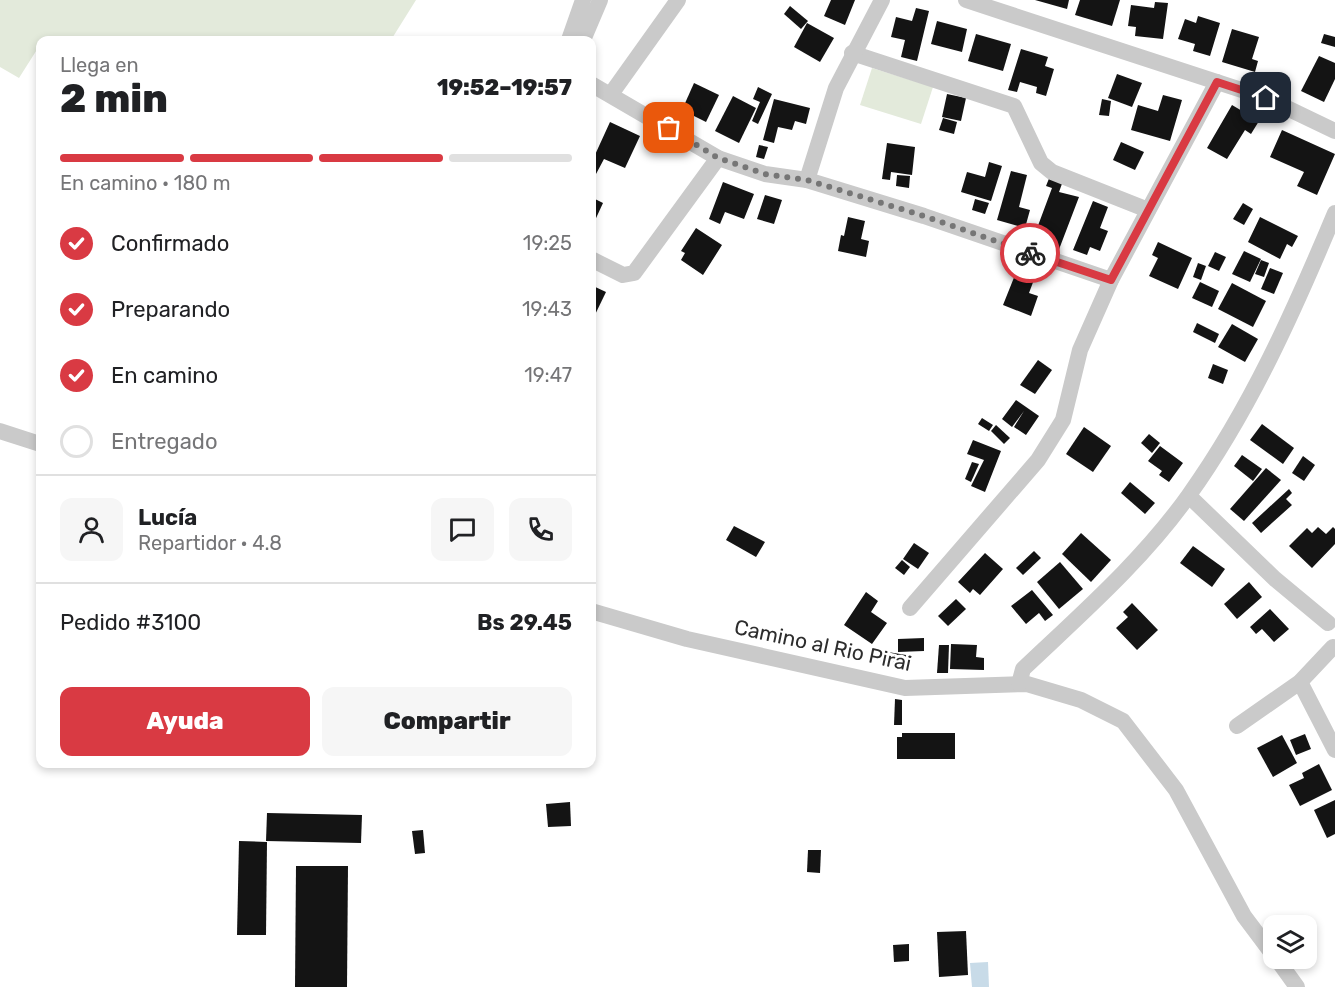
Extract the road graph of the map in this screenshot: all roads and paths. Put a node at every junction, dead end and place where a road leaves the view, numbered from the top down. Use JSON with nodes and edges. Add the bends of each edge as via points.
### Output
{"nodes":[{"id":1,"x":583,"y":0,"type":"edge"},
{"id":2,"x":600,"y":0,"type":"edge"},
{"id":3,"x":678,"y":0,"type":"edge"},
{"id":4,"x":882,"y":0,"type":"edge"},
{"id":5,"x":969,"y":0,"type":"edge"},
{"id":6,"x":570,"y":36,"type":"edge"},
{"id":7,"x":585,"y":36,"type":"edge"},
{"id":8,"x":852,"y":52,"type":"junction"},
{"id":9,"x":1217,"y":82,"type":"junction"},
{"id":10,"x":596,"y":86,"type":"edge"},
{"id":11,"x":611,"y":94,"type":"junction"},
{"id":12,"x":1335,"y":131,"type":"edge"},
{"id":13,"x":718,"y":158,"type":"junction"},
{"id":14,"x":807,"y":180,"type":"junction"},
{"id":15,"x":1149,"y":210,"type":"junction"},
{"id":16,"x":1335,"y":213,"type":"edge"},
{"id":17,"x":596,"y":262,"type":"edge"},
{"id":18,"x":1111,"y":280,"type":"junction"},
{"id":19,"x":0,"y":431,"type":"edge"},
{"id":20,"x":36,"y":443,"type":"edge"},
{"id":21,"x":1189,"y":496,"type":"junction"},
{"id":22,"x":910,"y":608,"type":"dead end"},
{"id":23,"x":596,"y":612,"type":"edge"},
{"id":24,"x":1331,"y":620,"type":"edge"},
{"id":25,"x":1334,"y":648,"type":"edge"},
{"id":26,"x":1300,"y":682,"type":"junction"},
{"id":27,"x":1019,"y":684,"type":"junction"},
{"id":28,"x":1237,"y":726,"type":"dead end"},
{"id":29,"x":1335,"y":750,"type":"edge"},
{"id":30,"x":1263,"y":941,"type":"edge"},
{"id":31,"x":1284,"y":969,"type":"edge"},
{"id":32,"x":1297,"y":987,"type":"edge"}],
"edges":[{"from":1,"to":6,"type":"street"},
{"from":2,"to":7,"type":"street"},
{"from":3,"to":11,"type":"street"},
{"from":4,"to":8,"type":"street"},
{"from":5,"to":9,"type":"street"},
{"from":8,"to":14,"type":"street","via":[[836,88]]},
{"from":8,"to":15,"type":"street","via":[[1014,106],[1041,163],[1052,172]]},
{"from":9,"to":12,"type":"street","via":[[1266,98]]},
{"from":9,"to":15,"type":"street"},
{"from":10,"to":11,"type":"street"},
{"from":11,"to":13,"type":"street"},
{"from":13,"to":14,"type":"street","via":[[765,174]]},
{"from":13,"to":17,"type":"street","via":[[634,273],[623,275]]},
{"from":14,"to":18,"type":"street"},
{"from":15,"to":18,"type":"street"},
{"from":16,"to":21,"type":"street","via":[[1294,309],[1230,434]]},
{"from":18,"to":22,"type":"street","via":[[1080,350],[1063,420],[1038,460]]},
{"from":19,"to":20,"type":"street"},
{"from":21,"to":24,"type":"street","via":[[1275,579]]},
{"from":21,"to":27,"type":"street","via":[[1121,576],[1023,669]]},
{"from":23,"to":27,"type":"street","name":"Camino al Rio Pirai","via":[[687,639],[905,688]]},
{"from":24,"to":25,"type":"street","via":[[1325,634]]},
{"from":25,"to":26,"type":"street"},
{"from":26,"to":28,"type":"street"},
{"from":26,"to":29,"type":"street"},
{"from":27,"to":30,"type":"street","name":"Camino al Rio Pirai","via":[[1081,700],[1124,721],[1176,790],[1244,916]]},
{"from":31,"to":32,"type":"street","name":"Camino al Rio Pirai"}]}
